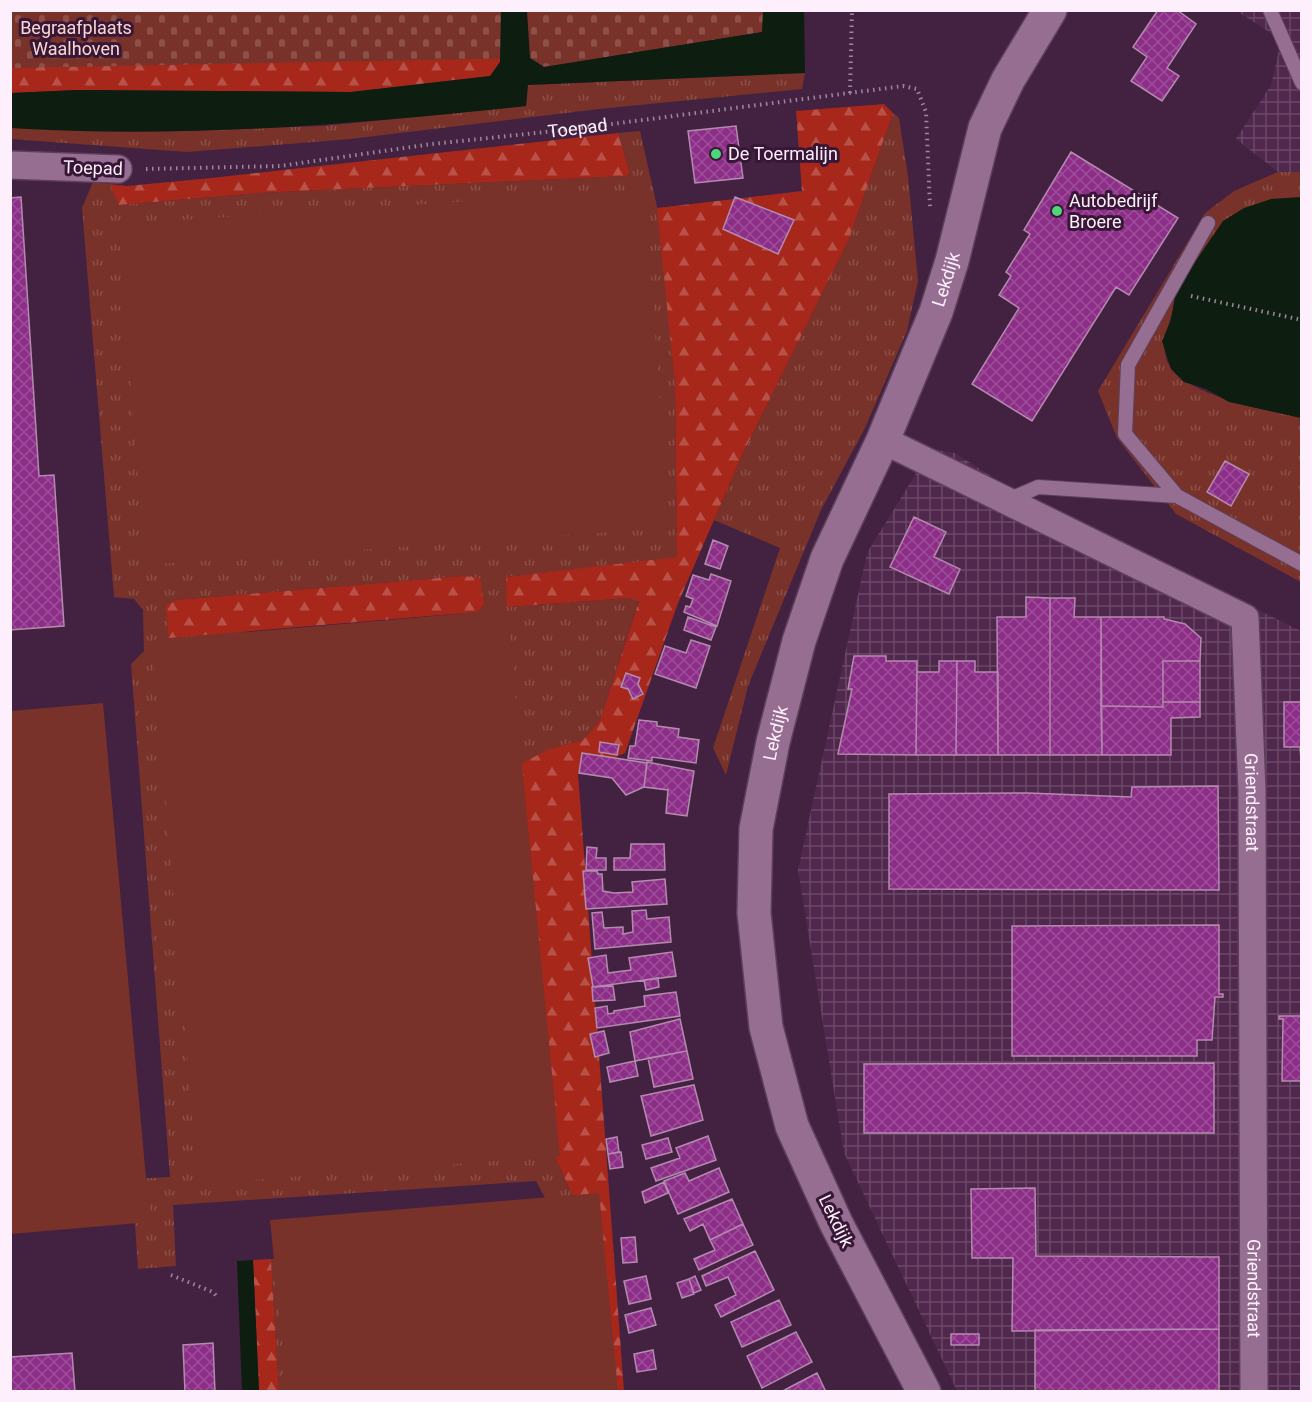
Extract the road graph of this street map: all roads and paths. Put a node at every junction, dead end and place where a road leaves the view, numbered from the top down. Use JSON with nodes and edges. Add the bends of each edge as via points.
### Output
{"nodes":[{"id":1,"x":414,"y":10,"type":"edge"},
{"id":2,"x":453,"y":10,"type":"edge"},
{"id":3,"x":573,"y":10,"type":"edge"},
{"id":4,"x":580,"y":10,"type":"edge"},
{"id":5,"x":852,"y":10,"type":"edge"},
{"id":6,"x":1050,"y":10,"type":"edge"},
{"id":7,"x":1270,"y":10,"type":"edge"},
{"id":8,"x":1302,"y":83,"type":"edge"},
{"id":9,"x":850,"y":93,"type":"junction"},
{"id":10,"x":10,"y":165,"type":"edge"},
{"id":11,"x":118,"y":169,"type":"joint"},
{"id":12,"x":931,"y":217,"type":"dead end"},
{"id":13,"x":1208,"y":223,"type":"dead end"},
{"id":14,"x":1169,"y":291,"type":"junction"},
{"id":15,"x":1302,"y":320,"type":"edge"},
{"id":16,"x":883,"y":440,"type":"junction"},
{"id":17,"x":1177,"y":496,"type":"junction"},
{"id":18,"x":1008,"y":500,"type":"junction"},
{"id":19,"x":1302,"y":564,"type":"edge"},
{"id":20,"x":171,"y":1275,"type":"dead end"},
{"id":21,"x":218,"y":1298,"type":"dead end"},
{"id":22,"x":924,"y":1392,"type":"edge"},
{"id":23,"x":1254,"y":1392,"type":"edge"}],
"edges":[{"from":1,"to":2,"type":"path"},
{"from":3,"to":4,"type":"path"},
{"from":5,"to":9,"type":"path"},
{"from":6,"to":16,"type":"street","name":"Lekdijk","via":[[1008,80],[985,128],[936,312]]},
{"from":7,"to":8,"type":"lane"},
{"from":9,"to":11,"type":"path","name":"Toepad","via":[[280,166]]},
{"from":9,"to":12,"type":"path","name":"Toepad","via":[[903,86],[917,89],[926,112]]},
{"from":10,"to":11,"type":"street","name":"Toepad"},
{"from":13,"to":14,"type":"lane"},
{"from":14,"to":15,"type":"path"},
{"from":14,"to":17,"type":"lane","via":[[1128,365],[1125,434]]},
{"from":16,"to":18,"type":"street","name":"Griendstraat"},
{"from":16,"to":22,"type":"street","name":"Lekdijk","via":[[827,559],[799,641],[756,829],[754,913],[766,1027],[792,1126],[836,1223]]},
{"from":17,"to":18,"type":"lane","via":[[1038,487]]},
{"from":17,"to":19,"type":"lane"},
{"from":18,"to":23,"type":"street","name":"Griendstraat","via":[[1245,618],[1252,791]]},
{"from":20,"to":21,"type":"path","via":[[213,1292]]}]}
